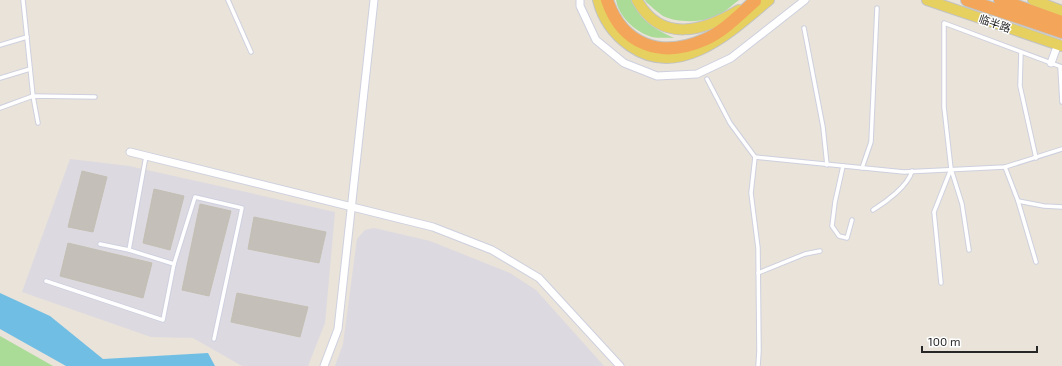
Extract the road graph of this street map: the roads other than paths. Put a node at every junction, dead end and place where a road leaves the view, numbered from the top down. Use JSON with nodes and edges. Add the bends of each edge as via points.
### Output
{"nodes":[{"id":1,"x":23,"y":0,"type":"edge"},
{"id":2,"x":228,"y":0,"type":"edge"},
{"id":3,"x":374,"y":0,"type":"edge"},
{"id":4,"x":580,"y":0,"type":"edge"},
{"id":5,"x":598,"y":0,"type":"edge"},
{"id":6,"x":607,"y":0,"type":"edge"},
{"id":7,"x":637,"y":0,"type":"edge"},
{"id":8,"x":756,"y":0,"type":"edge"},
{"id":9,"x":769,"y":0,"type":"edge"},
{"id":10,"x":805,"y":0,"type":"edge"},
{"id":11,"x":928,"y":0,"type":"edge"},
{"id":12,"x":967,"y":0,"type":"edge"},
{"id":13,"x":1000,"y":0,"type":"edge"},
{"id":14,"x":1037,"y":1,"type":"edge"},
{"id":15,"x":940,"y":2,"type":"edge"},
{"id":16,"x":877,"y":8,"type":"dead end"},
{"id":17,"x":1062,"y":11,"type":"edge"},
{"id":18,"x":1062,"y":22,"type":"edge"},
{"id":19,"x":804,"y":28,"type":"dead end"},
{"id":20,"x":1062,"y":32,"type":"edge"},
{"id":21,"x":26,"y":37,"type":"junction"},
{"id":22,"x":0,"y":45,"type":"edge"},
{"id":23,"x":1060,"y":45,"type":"edge"},
{"id":24,"x":251,"y":52,"type":"dead end"},
{"id":25,"x":1021,"y":52,"type":"junction"},
{"id":26,"x":1051,"y":63,"type":"junction"},
{"id":27,"x":1061,"y":67,"type":"edge"},
{"id":28,"x":30,"y":69,"type":"junction"},
{"id":29,"x":0,"y":78,"type":"edge"},
{"id":30,"x":707,"y":79,"type":"dead end"},
{"id":31,"x":33,"y":96,"type":"junction"},
{"id":32,"x":95,"y":97,"type":"dead end"},
{"id":33,"x":1062,"y":102,"type":"edge"},
{"id":34,"x":0,"y":108,"type":"edge"},
{"id":35,"x":38,"y":123,"type":"dead end"},
{"id":36,"x":1062,"y":149,"type":"edge"},
{"id":37,"x":130,"y":152,"type":"dead end"},
{"id":38,"x":146,"y":156,"type":"junction"},
{"id":39,"x":755,"y":157,"type":"junction"},
{"id":40,"x":1036,"y":158,"type":"junction"},
{"id":41,"x":827,"y":165,"type":"junction"},
{"id":42,"x":843,"y":166,"type":"junction"},
{"id":43,"x":1005,"y":167,"type":"junction"},
{"id":44,"x":862,"y":168,"type":"junction"},
{"id":45,"x":951,"y":169,"type":"junction"},
{"id":46,"x":912,"y":171,"type":"junction"},
{"id":47,"x":1018,"y":201,"type":"junction"},
{"id":48,"x":351,"y":206,"type":"junction"},
{"id":49,"x":1062,"y":207,"type":"edge"},
{"id":50,"x":873,"y":210,"type":"dead end"},
{"id":51,"x":852,"y":220,"type":"dead end"},
{"id":52,"x":100,"y":244,"type":"dead end"},
{"id":53,"x":129,"y":250,"type":"junction"},
{"id":54,"x":969,"y":250,"type":"dead end"},
{"id":55,"x":820,"y":251,"type":"dead end"},
{"id":56,"x":1036,"y":262,"type":"dead end"},
{"id":57,"x":174,"y":264,"type":"junction"},
{"id":58,"x":758,"y":273,"type":"junction"},
{"id":59,"x":46,"y":281,"type":"dead end"},
{"id":60,"x":941,"y":283,"type":"dead end"},
{"id":61,"x":214,"y":339,"type":"dead end"},
{"id":62,"x":324,"y":366,"type":"edge"},
{"id":63,"x":620,"y":366,"type":"edge"},
{"id":64,"x":758,"y":366,"type":"edge"}],
"edges":[{"from":1,"to":21,"type":"lane"},
{"from":2,"to":24,"type":"lane"},
{"from":3,"to":48,"type":"street"},
{"from":4,"to":10,"type":"street","via":[[580,6],[596,40],[624,63],[657,76],[697,74],[731,58]]},
{"from":5,"to":9,"type":"main road","via":[[613,33],[649,57],[664,58],[697,52],[717,42]]},
{"from":6,"to":8,"type":"highway","via":[[618,24],[629,35],[641,43],[671,48],[704,40],[729,24]]},
{"from":7,"to":8,"type":"main road","via":[[653,21],[666,27],[683,30],[698,29],[728,17]]},
{"from":11,"to":15,"type":"main road","name":"临半路"},
{"from":12,"to":20,"type":"highway"},
{"from":13,"to":18,"type":"highway"},
{"from":14,"to":17,"type":"main road"},
{"from":15,"to":23,"type":"main road","name":"临半路"},
{"from":16,"to":44,"type":"lane","via":[[871,142]]},
{"from":19,"to":41,"type":"lane","via":[[824,127]]},
{"from":21,"to":22,"type":"lane"},
{"from":21,"to":28,"type":"lane"},
{"from":23,"to":26,"type":"street"},
{"from":25,"to":26,"type":"lane"},
{"from":25,"to":40,"type":"lane","via":[[1020,86]]},
{"from":25,"to":45,"type":"lane","via":[[944,23],[944,107]]},
{"from":26,"to":27,"type":"lane"},
{"from":27,"to":33,"type":"lane"},
{"from":28,"to":29,"type":"lane"},
{"from":28,"to":31,"type":"lane"},
{"from":30,"to":39,"type":"lane","via":[[730,123]]},
{"from":31,"to":32,"type":"lane"},
{"from":31,"to":34,"type":"lane"},
{"from":31,"to":35,"type":"lane"},
{"from":36,"to":40,"type":"lane"},
{"from":37,"to":38,"type":"street"},
{"from":38,"to":48,"type":"street"},
{"from":38,"to":53,"type":"lane"},
{"from":39,"to":41,"type":"lane"},
{"from":39,"to":58,"type":"lane","via":[[750,193],[758,248]]},
{"from":40,"to":43,"type":"lane"},
{"from":41,"to":42,"type":"lane"},
{"from":42,"to":44,"type":"lane"},
{"from":42,"to":51,"type":"lane","via":[[832,226],[839,236],[847,238]]},
{"from":43,"to":45,"type":"lane"},
{"from":43,"to":47,"type":"lane"},
{"from":44,"to":46,"type":"lane"},
{"from":45,"to":46,"type":"lane"},
{"from":45,"to":54,"type":"lane","via":[[962,204]]},
{"from":45,"to":60,"type":"lane","via":[[934,212]]},
{"from":46,"to":50,"type":"lane","via":[[906,183],[886,202]]},
{"from":47,"to":49,"type":"lane"},
{"from":47,"to":56,"type":"lane"},
{"from":48,"to":62,"type":"street","via":[[338,329]]},
{"from":48,"to":63,"type":"street","via":[[433,227],[492,250],[539,278]]},
{"from":52,"to":53,"type":"lane"},
{"from":53,"to":57,"type":"lane"},
{"from":55,"to":58,"type":"lane","via":[[804,254]]},
{"from":57,"to":59,"type":"lane","via":[[163,320]]},
{"from":57,"to":61,"type":"lane","via":[[195,198],[242,208]]},
{"from":58,"to":64,"type":"lane"}]}
